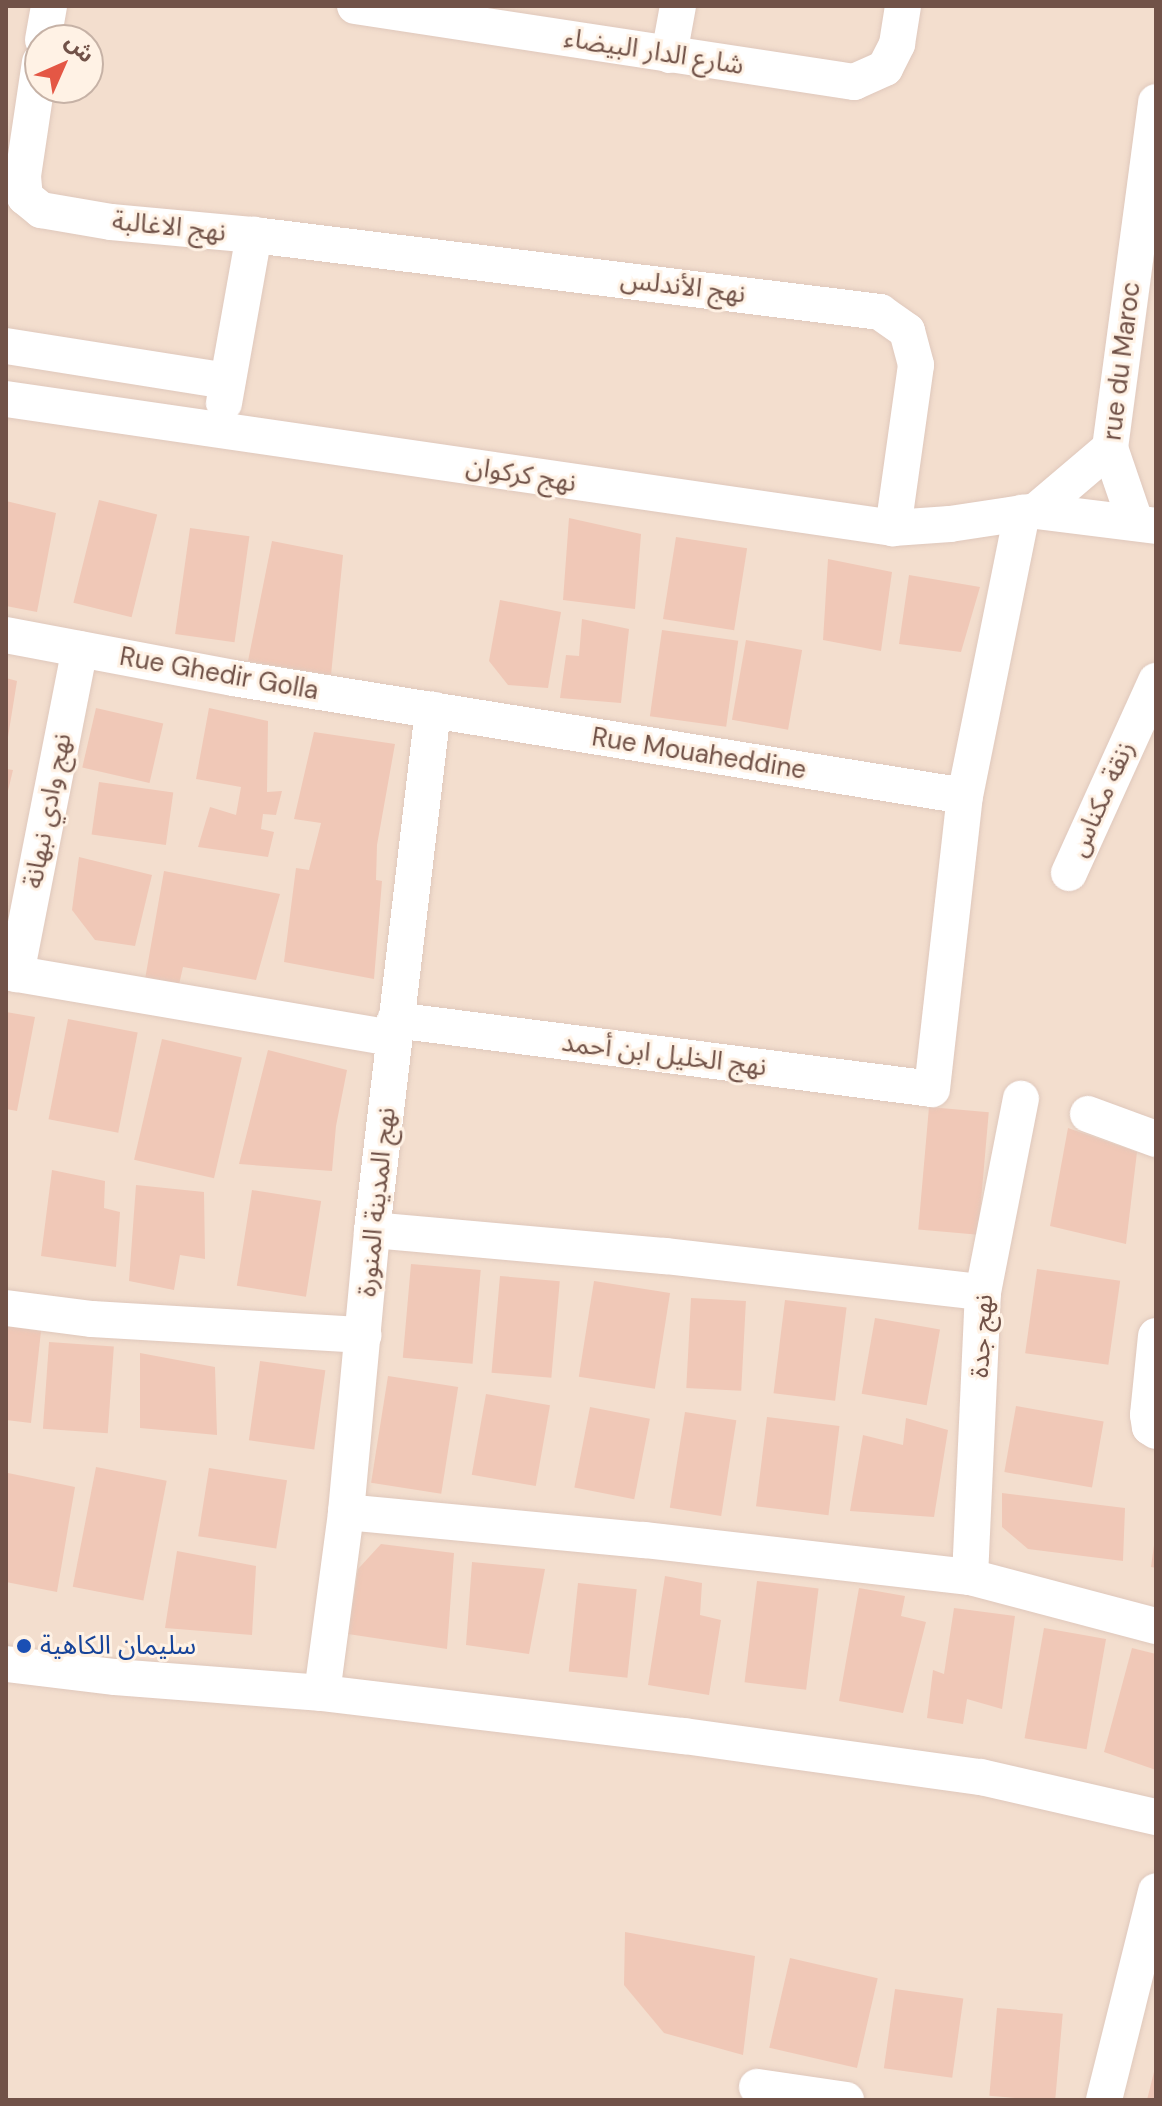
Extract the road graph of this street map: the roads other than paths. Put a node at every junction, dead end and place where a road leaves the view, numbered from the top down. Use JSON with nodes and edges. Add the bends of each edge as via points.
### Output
{"nodes":[{"id":1,"x":355,"y":6,"type":"edge"},
{"id":2,"x":678,"y":6,"type":"edge"},
{"id":3,"x":903,"y":6,"type":"edge"},
{"id":4,"x":430,"y":12,"type":"edge"},
{"id":5,"x":669,"y":55,"type":"junction"},
{"id":6,"x":1156,"y":102,"type":"edge"},
{"id":7,"x":34,"y":104,"type":"edge"},
{"id":8,"x":254,"y":235,"type":"junction"},
{"id":9,"x":6,"y":346,"type":"edge"},
{"id":10,"x":227,"y":381,"type":"junction"},
{"id":11,"x":6,"y":399,"type":"edge"},
{"id":12,"x":219,"y":432,"type":"junction"},
{"id":13,"x":1110,"y":448,"type":"junction"},
{"id":14,"x":1029,"y":512,"type":"junction"},
{"id":15,"x":1145,"y":524,"type":"edge"},
{"id":16,"x":893,"y":528,"type":"junction"},
{"id":17,"x":6,"y":635,"type":"edge"},
{"id":18,"x":80,"y":649,"type":"junction"},
{"id":19,"x":1156,"y":681,"type":"edge"},
{"id":20,"x":433,"y":710,"type":"junction"},
{"id":21,"x":965,"y":796,"type":"junction"},
{"id":22,"x":1069,"y":873,"type":"dead end"},
{"id":23,"x":11,"y":973,"type":"edge"},
{"id":24,"x":394,"y":1029,"type":"junction"},
{"id":25,"x":1021,"y":1099,"type":"dead end"},
{"id":26,"x":1088,"y":1114,"type":"dead end"},
{"id":27,"x":1156,"y":1139,"type":"edge"},
{"id":28,"x":372,"y":1230,"type":"junction"},
{"id":29,"x":983,"y":1292,"type":"junction"},
{"id":30,"x":6,"y":1308,"type":"edge"},
{"id":31,"x":364,"y":1335,"type":"junction"},
{"id":32,"x":1156,"y":1336,"type":"edge"},
{"id":33,"x":1156,"y":1431,"type":"edge"},
{"id":34,"x":346,"y":1512,"type":"junction"},
{"id":35,"x":970,"y":1577,"type":"junction"},
{"id":36,"x":1156,"y":1626,"type":"edge"},
{"id":37,"x":6,"y":1664,"type":"edge"},
{"id":38,"x":322,"y":1693,"type":"junction"},
{"id":39,"x":1156,"y":1817,"type":"edge"},
{"id":40,"x":1156,"y":1891,"type":"edge"},
{"id":41,"x":757,"y":2087,"type":"dead end"},
{"id":42,"x":846,"y":2100,"type":"edge"},
{"id":43,"x":1104,"y":2100,"type":"edge"}],
"edges":[{"from":1,"to":4,"type":"street","name":"شارع الدار البيضاء"},
{"from":2,"to":5,"type":"street"},
{"from":3,"to":5,"type":"street","name":"شارع الدار البيضاء","via":[[897,44],[885,68],[854,82]]},
{"from":4,"to":5,"type":"street","name":"شارع الدار البيضاء"},
{"from":6,"to":13,"type":"street","name":"rue du Maroc"},
{"from":7,"to":8,"type":"street","name":"نهج الاغالبة","via":[[23,176],[25,197],[41,210]]},
{"from":8,"to":10,"type":"street","name":"نهج الاغالبة"},
{"from":8,"to":16,"type":"street","name":"نهج الأندلس","via":[[880,312],[907,331],[916,365]]},
{"from":9,"to":10,"type":"street"},
{"from":10,"to":12,"type":"street","name":"نهج الاغالبة"},
{"from":11,"to":12,"type":"street","name":"نهج كركوان"},
{"from":12,"to":16,"type":"street","name":"نهج كركوان"},
{"from":13,"to":14,"type":"street"},
{"from":13,"to":15,"type":"street","name":"rue du Maroc"},
{"from":14,"to":15,"type":"street","name":"rue du Maroc"},
{"from":14,"to":16,"type":"street","name":"نهج كركوان"},
{"from":14,"to":21,"type":"street"},
{"from":17,"to":18,"type":"street","name":"Rue Ghedir Golla"},
{"from":18,"to":20,"type":"street","name":"Rue Ghedir Golla"},
{"from":18,"to":23,"type":"street","name":"نهج وادي نبهانة"},
{"from":19,"to":22,"type":"street","name":"زنقة مكناس"},
{"from":20,"to":21,"type":"street","name":"Rue Mouaheddine"},
{"from":20,"to":24,"type":"street","name":"نهج المدينة المنورة"},
{"from":21,"to":24,"type":"street","name":"نهج الخليل ابن أحمد","via":[[932,1089]]},
{"from":23,"to":24,"type":"street","name":"نهج الخليل ابن أحمد"},
{"from":24,"to":28,"type":"street","name":"نهج المدينة المنورة"},
{"from":25,"to":29,"type":"street","name":"نهج جدة"},
{"from":26,"to":27,"type":"street"},
{"from":28,"to":29,"type":"street"},
{"from":28,"to":31,"type":"street","name":"نهج المدينة المنورة"},
{"from":29,"to":35,"type":"street","name":"نهج جدة"},
{"from":30,"to":31,"type":"street","via":[[92,1319]]},
{"from":31,"to":34,"type":"street","name":"نهج المدينة المنورة"},
{"from":32,"to":33,"type":"street","via":[[1148,1415]]},
{"from":34,"to":35,"type":"street"},
{"from":34,"to":38,"type":"street","name":"نهج المدينة المنورة"},
{"from":35,"to":36,"type":"street"},
{"from":37,"to":38,"type":"street"},
{"from":38,"to":39,"type":"street","via":[[981,1777]]},
{"from":40,"to":43,"type":"street"},
{"from":41,"to":42,"type":"street"}]}
